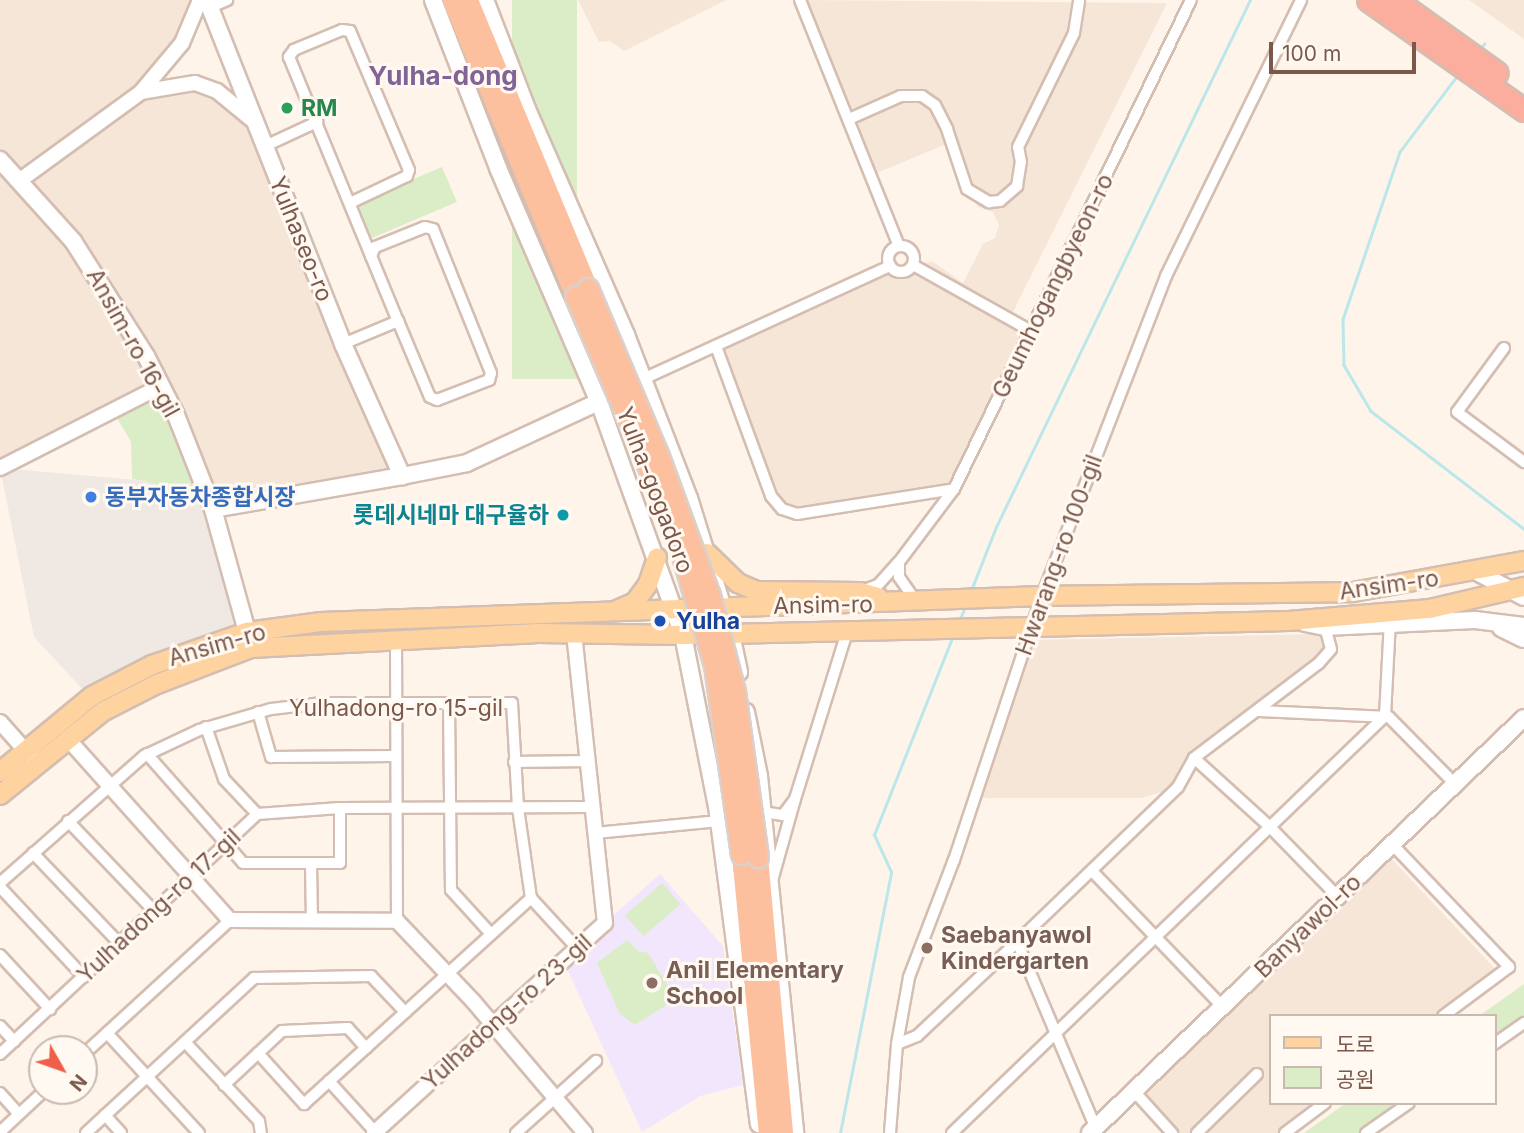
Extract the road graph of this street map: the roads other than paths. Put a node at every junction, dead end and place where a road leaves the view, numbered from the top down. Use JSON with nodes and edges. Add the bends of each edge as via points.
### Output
{"nodes":[{"id":1,"x":227,"y":0,"type":"edge"},
{"id":2,"x":433,"y":0,"type":"edge"},
{"id":3,"x":452,"y":0,"type":"edge"},
{"id":4,"x":467,"y":0,"type":"edge"},
{"id":5,"x":485,"y":0,"type":"edge"},
{"id":6,"x":800,"y":0,"type":"edge"},
{"id":7,"x":1079,"y":0,"type":"edge"},
{"id":8,"x":1191,"y":0,"type":"edge"},
{"id":9,"x":1301,"y":0,"type":"edge"},
{"id":10,"x":1368,"y":0,"type":"edge"},
{"id":11,"x":1395,"y":0,"type":"edge"},
{"id":12,"x":205,"y":3,"type":"edge"},
{"id":13,"x":1451,"y":50,"type":"junction"},
{"id":14,"x":1489,"y":76,"type":"junction"},
{"id":15,"x":141,"y":92,"type":"junction"},
{"id":16,"x":1524,"y":93,"type":"edge"},
{"id":17,"x":1524,"y":110,"type":"edge"},
{"id":18,"x":849,"y":119,"type":"junction"},
{"id":19,"x":252,"y":120,"type":"junction"},
{"id":20,"x":317,"y":122,"type":"junction"},
{"id":21,"x":263,"y":147,"type":"junction"},
{"id":22,"x":0,"y":160,"type":"edge"},
{"id":23,"x":19,"y":181,"type":"junction"},
{"id":24,"x":350,"y":203,"type":"junction"},
{"id":25,"x":899,"y":246,"type":"junction"},
{"id":26,"x":371,"y":256,"type":"junction"},
{"id":27,"x":913,"y":265,"type":"junction"},
{"id":28,"x":890,"y":266,"type":"junction"},
{"id":29,"x":582,"y":292,"type":"junction"},
{"id":30,"x":398,"y":321,"type":"junction"},
{"id":31,"x":1033,"y":332,"type":"junction"},
{"id":32,"x":343,"y":344,"type":"junction"},
{"id":33,"x":1504,"y":348,"type":"dead end"},
{"id":34,"x":717,"y":349,"type":"junction"},
{"id":35,"x":643,"y":379,"type":"junction"},
{"id":36,"x":162,"y":386,"type":"junction"},
{"id":37,"x":599,"y":402,"type":"junction"},
{"id":38,"x":1524,"y":462,"type":"edge"},
{"id":39,"x":0,"y":468,"type":"edge"},
{"id":40,"x":402,"y":476,"type":"junction"},
{"id":41,"x":954,"y":489,"type":"junction"},
{"id":42,"x":213,"y":509,"type":"junction"},
{"id":43,"x":650,"y":538,"type":"junction"},
{"id":44,"x":707,"y":553,"type":"junction"},
{"id":45,"x":657,"y":558,"type":"junction"},
{"id":46,"x":1524,"y":561,"type":"edge"},
{"id":47,"x":899,"y":562,"type":"junction"},
{"id":48,"x":1475,"y":571,"type":"junction"},
{"id":49,"x":1519,"y":591,"type":"edge"},
{"id":50,"x":860,"y":592,"type":"junction"},
{"id":51,"x":1042,"y":596,"type":"junction"},
{"id":52,"x":907,"y":602,"type":"junction"},
{"id":53,"x":722,"y":606,"type":"junction"},
{"id":54,"x":680,"y":607,"type":"junction"},
{"id":55,"x":609,"y":614,"type":"junction"},
{"id":56,"x":1475,"y":620,"type":"junction"},
{"id":57,"x":1289,"y":621,"type":"junction"},
{"id":58,"x":1390,"y":621,"type":"junction"},
{"id":59,"x":1524,"y":626,"type":"edge"},
{"id":60,"x":1325,"y":627,"type":"junction"},
{"id":61,"x":848,"y":628,"type":"junction"},
{"id":62,"x":1031,"y":628,"type":"junction"},
{"id":63,"x":247,"y":632,"type":"junction"},
{"id":64,"x":731,"y":634,"type":"junction"},
{"id":65,"x":574,"y":635,"type":"junction"},
{"id":66,"x":682,"y":635,"type":"junction"},
{"id":67,"x":396,"y":638,"type":"junction"},
{"id":68,"x":1524,"y":639,"type":"edge"},
{"id":69,"x":744,"y":699,"type":"junction"},
{"id":70,"x":697,"y":700,"type":"junction"},
{"id":71,"x":393,"y":703,"type":"junction"},
{"id":72,"x":449,"y":703,"type":"junction"},
{"id":73,"x":1259,"y":711,"type":"junction"},
{"id":74,"x":258,"y":712,"type":"junction"},
{"id":75,"x":1385,"y":716,"type":"junction"},
{"id":76,"x":0,"y":722,"type":"edge"},
{"id":77,"x":1522,"y":724,"type":"edge"},
{"id":78,"x":206,"y":727,"type":"junction"},
{"id":79,"x":67,"y":738,"type":"junction"},
{"id":80,"x":24,"y":750,"type":"junction"},
{"id":81,"x":147,"y":754,"type":"junction"},
{"id":82,"x":394,"y":756,"type":"junction"},
{"id":83,"x":1194,"y":758,"type":"junction"},
{"id":84,"x":587,"y":761,"type":"junction"},
{"id":85,"x":514,"y":762,"type":"junction"},
{"id":86,"x":37,"y":764,"type":"junction"},
{"id":87,"x":0,"y":772,"type":"edge"},
{"id":88,"x":1455,"y":784,"type":"junction"},
{"id":89,"x":108,"y":785,"type":"junction"},
{"id":90,"x":0,"y":795,"type":"edge"},
{"id":91,"x":795,"y":799,"type":"junction"},
{"id":92,"x":592,"y":807,"type":"junction"},
{"id":93,"x":340,"y":808,"type":"junction"},
{"id":94,"x":395,"y":808,"type":"junction"},
{"id":95,"x":451,"y":808,"type":"junction"},
{"id":96,"x":517,"y":808,"type":"junction"},
{"id":97,"x":763,"y":812,"type":"junction"},
{"id":98,"x":257,"y":814,"type":"junction"},
{"id":99,"x":68,"y":821,"type":"junction"},
{"id":100,"x":719,"y":821,"type":"junction"},
{"id":101,"x":1270,"y":827,"type":"junction"},
{"id":102,"x":595,"y":833,"type":"junction"},
{"id":103,"x":226,"y":843,"type":"junction"},
{"id":104,"x":1392,"y":844,"type":"junction"},
{"id":105,"x":33,"y":853,"type":"junction"},
{"id":106,"x":750,"y":856,"type":"junction"},
{"id":107,"x":311,"y":864,"type":"junction"},
{"id":108,"x":1092,"y":871,"type":"junction"},
{"id":109,"x":191,"y":877,"type":"junction"},
{"id":110,"x":0,"y":885,"type":"edge"},
{"id":111,"x":771,"y":887,"type":"junction"},
{"id":112,"x":1338,"y":897,"type":"junction"},
{"id":113,"x":531,"y":898,"type":"junction"},
{"id":114,"x":153,"y":911,"type":"junction"},
{"id":115,"x":230,"y":920,"type":"junction"},
{"id":116,"x":397,"y":921,"type":"junction"},
{"id":117,"x":312,"y":922,"type":"junction"},
{"id":118,"x":491,"y":934,"type":"junction"},
{"id":119,"x":1156,"y":936,"type":"junction"},
{"id":120,"x":1017,"y":942,"type":"junction"},
{"id":121,"x":120,"y":944,"type":"junction"},
{"id":122,"x":577,"y":948,"type":"junction"},
{"id":123,"x":0,"y":955,"type":"edge"},
{"id":124,"x":447,"y":974,"type":"junction"},
{"id":125,"x":84,"y":977,"type":"junction"},
{"id":126,"x":1224,"y":1008,"type":"junction"},
{"id":127,"x":50,"y":1009,"type":"junction"},
{"id":128,"x":405,"y":1012,"type":"junction"},
{"id":129,"x":1446,"y":1014,"type":"edge"},
{"id":130,"x":1524,"y":1023,"type":"edge"},
{"id":131,"x":494,"y":1024,"type":"junction"},
{"id":132,"x":0,"y":1026,"type":"edge"},
{"id":133,"x":107,"y":1033,"type":"junction"},
{"id":134,"x":1054,"y":1034,"type":"junction"},
{"id":135,"x":14,"y":1041,"type":"junction"},
{"id":136,"x":98,"y":1042,"type":"edge"},
{"id":137,"x":185,"y":1042,"type":"junction"},
{"id":138,"x":1496,"y":1043,"type":"edge"},
{"id":139,"x":897,"y":1044,"type":"junction"},
{"id":140,"x":366,"y":1048,"type":"junction"},
{"id":141,"x":258,"y":1053,"type":"junction"},
{"id":142,"x":0,"y":1054,"type":"edge"},
{"id":143,"x":596,"y":1060,"type":"dead end"},
{"id":144,"x":1256,"y":1074,"type":"dead end"},
{"id":145,"x":147,"y":1077,"type":"junction"},
{"id":146,"x":329,"y":1081,"type":"junction"},
{"id":147,"x":224,"y":1084,"type":"junction"},
{"id":148,"x":1134,"y":1091,"type":"junction"},
{"id":149,"x":0,"y":1093,"type":"edge"},
{"id":150,"x":554,"y":1096,"type":"junction"},
{"id":151,"x":29,"y":1105,"type":"edge"},
{"id":152,"x":1322,"y":1105,"type":"edge"},
{"id":153,"x":1406,"y":1105,"type":"edge"},
{"id":154,"x":19,"y":1114,"type":"junction"},
{"id":155,"x":105,"y":1115,"type":"junction"},
{"id":156,"x":1095,"y":1131,"type":"edge"},
{"id":157,"x":0,"y":1132,"type":"edge"},
{"id":158,"x":86,"y":1133,"type":"edge"},
{"id":159,"x":121,"y":1133,"type":"edge"},
{"id":160,"x":199,"y":1133,"type":"edge"},
{"id":161,"x":261,"y":1133,"type":"edge"},
{"id":162,"x":375,"y":1133,"type":"edge"},
{"id":163,"x":516,"y":1133,"type":"edge"},
{"id":164,"x":585,"y":1133,"type":"edge"},
{"id":165,"x":760,"y":1133,"type":"edge"},
{"id":166,"x":768,"y":1133,"type":"edge"},
{"id":167,"x":783,"y":1133,"type":"edge"},
{"id":168,"x":795,"y":1133,"type":"edge"},
{"id":169,"x":890,"y":1133,"type":"edge"},
{"id":170,"x":952,"y":1133,"type":"edge"},
{"id":171,"x":1172,"y":1133,"type":"edge"},
{"id":172,"x":1197,"y":1133,"type":"edge"},
{"id":173,"x":1285,"y":1133,"type":"edge"},
{"id":174,"x":1366,"y":1133,"type":"edge"}],
"edges":[{"from":1,"to":12,"type":"street"},
{"from":2,"to":37,"type":"main road","via":[[498,167]]},
{"from":3,"to":29,"type":"highway","name":"Yulha-gogadoro"},
{"from":4,"to":29,"type":"highway","name":"Yulha-gogadoro"},
{"from":5,"to":35,"type":"main road"},
{"from":6,"to":18,"type":"street"},
{"from":7,"to":18,"type":"street","via":[[1074,33],[1018,147],[1017,186],[1000,201],[989,202],[967,189],[947,129],[935,105],[922,96],[901,96]]},
{"from":8,"to":31,"type":"street","name":"Geumhogangbyeon-ro"},
{"from":9,"to":51,"type":"street","name":"Hwarang-ro 100-gil","via":[[1166,276]]},
{"from":10,"to":13,"type":"highway"},
{"from":11,"to":13,"type":"highway"},
{"from":12,"to":15,"type":"street","via":[[182,43]]},
{"from":12,"to":19,"type":"main road","name":"Yulhaseo-ro"},
{"from":13,"to":14,"type":"highway"},
{"from":14,"to":16,"type":"highway"},
{"from":14,"to":17,"type":"highway"},
{"from":15,"to":19,"type":"street","via":[[195,83],[217,91]]},
{"from":15,"to":23,"type":"street"},
{"from":18,"to":25,"type":"street"},
{"from":19,"to":21,"type":"main road","name":"Yulhaseo-ro"},
{"from":20,"to":21,"type":"street"},
{"from":20,"to":24,"type":"street"},
{"from":20,"to":24,"type":"street","via":[[289,57],[294,50],[342,30],[350,31],[409,170],[407,176]]},
{"from":21,"to":32,"type":"main road","name":"Yulhaseo-ro"},
{"from":22,"to":23,"type":"main road","name":"Ansim-ro 16-gil"},
{"from":23,"to":36,"type":"main road","name":"Ansim-ro 16-gil","via":[[73,241]]},
{"from":24,"to":26,"type":"street"},
{"from":25,"to":27,"type":"street","via":[[913,253]]},
{"from":25,"to":28,"type":"street","via":[[890,254]]},
{"from":26,"to":30,"type":"street"},
{"from":26,"to":30,"type":"street","via":[[375,247],[425,227],[433,229],[491,373],[489,380],[437,400],[430,397]]},
{"from":27,"to":28,"type":"street","via":[[902,272]]},
{"from":27,"to":31,"type":"street"},
{"from":28,"to":34,"type":"street"},
{"from":29,"to":106,"type":"highway","name":"Yulha-gogadoro","bridge":true,"via":[[659,456],[710,595],[735,691]]},
{"from":30,"to":32,"type":"street"},
{"from":31,"to":41,"type":"street","name":"Geumhogangbyeon-ro"},
{"from":32,"to":40,"type":"main road","name":"Yulhaseo-ro"},
{"from":33,"to":38,"type":"street","via":[[1457,412]]},
{"from":34,"to":35,"type":"street"},
{"from":34,"to":41,"type":"street","via":[[771,496],[782,509],[797,514]]},
{"from":35,"to":37,"type":"main road"},
{"from":35,"to":44,"type":"main road"},
{"from":36,"to":39,"type":"street"},
{"from":36,"to":42,"type":"main road","name":"Ansim-ro 16-gil"},
{"from":37,"to":40,"type":"main road","via":[[467,463]]},
{"from":37,"to":43,"type":"main road"},
{"from":40,"to":42,"type":"main road"},
{"from":41,"to":47,"type":"street","name":"Geumhogangbyeon-ro"},
{"from":42,"to":63,"type":"main road","name":"Ansim-ro 16-gil"},
{"from":43,"to":44,"type":"main road","via":[[673,559],[689,561]]},
{"from":43,"to":45,"type":"main road"},
{"from":44,"to":50,"type":"main road","via":[[738,583],[757,591]]},
{"from":44,"to":53,"type":"main road"},
{"from":45,"to":54,"type":"main road"},
{"from":45,"to":55,"type":"main road","via":[[648,584],[635,602]]},
{"from":46,"to":48,"type":"main road","name":"Ansim-ro"},
{"from":47,"to":50,"type":"street","name":"Geumhogangbyeon-ro","via":[[878,585]]},
{"from":47,"to":52,"type":"street"},
{"from":48,"to":49,"type":"main road"},
{"from":48,"to":51,"type":"main road","name":"Ansim-ro","via":[[1353,592]]},
{"from":49,"to":57,"type":"main road","name":"Ansim-ro","via":[[1430,609]]},
{"from":50,"to":52,"type":"main road"},
{"from":51,"to":52,"type":"main road","name":"Ansim-ro"},
{"from":51,"to":62,"type":"street","name":"Hwarang-ro 100-gil"},
{"from":52,"to":53,"type":"main road","name":"Ansim-ro"},
{"from":53,"to":54,"type":"main road","name":"Ansim-ro"},
{"from":53,"to":64,"type":"main road"},
{"from":54,"to":55,"type":"main road","name":"Ansim-ro"},
{"from":54,"to":66,"type":"main road"},
{"from":55,"to":63,"type":"main road","name":"Ansim-ro","via":[[333,621]]},
{"from":56,"to":58,"type":"main road"},
{"from":56,"to":59,"type":"main road"},
{"from":56,"to":68,"type":"main road","via":[[1514,631]]},
{"from":57,"to":60,"type":"main road"},
{"from":57,"to":62,"type":"main road","name":"Ansim-ro"},
{"from":58,"to":60,"type":"main road"},
{"from":58,"to":75,"type":"street"},
{"from":60,"to":73,"type":"street","via":[[1331,643],[1327,654]]},
{"from":61,"to":62,"type":"main road","name":"Ansim-ro"},
{"from":61,"to":64,"type":"main road","name":"Ansim-ro"},
{"from":61,"to":91,"type":"street"},
{"from":62,"to":139,"type":"street","name":"Hwarang-ro 100-gil","via":[[954,859],[917,948]]},
{"from":63,"to":80,"type":"main road","name":"Ansim-ro","via":[[152,665],[92,696]]},
{"from":64,"to":66,"type":"main road","name":"Ansim-ro"},
{"from":64,"to":69,"type":"main road"},
{"from":65,"to":66,"type":"main road","name":"Ansim-ro"},
{"from":65,"to":67,"type":"main road","name":"Ansim-ro"},
{"from":65,"to":84,"type":"street","name":"Yulhadong-ro 23-gil"},
{"from":66,"to":70,"type":"main road"},
{"from":67,"to":71,"type":"street"},
{"from":67,"to":79,"type":"main road","name":"Ansim-ro","via":[[251,648],[157,684],[102,712]]},
{"from":69,"to":70,"type":"main road","via":[[723,687]]},
{"from":69,"to":97,"type":"main road"},
{"from":70,"to":100,"type":"main road"},
{"from":71,"to":72,"type":"street","name":"Yulhadong-ro 15-gil"},
{"from":71,"to":74,"type":"street","name":"Yulhadong-ro 15-gil","via":[[323,704]]},
{"from":71,"to":82,"type":"street"},
{"from":72,"to":85,"type":"street","name":"Yulhadong-ro 15-gil","via":[[512,703]]},
{"from":72,"to":95,"type":"street"},
{"from":73,"to":75,"type":"street"},
{"from":73,"to":83,"type":"street"},
{"from":74,"to":78,"type":"street","name":"Yulhadong-ro 15-gil"},
{"from":74,"to":82,"type":"street","via":[[271,757]]},
{"from":75,"to":88,"type":"street"},
{"from":75,"to":101,"type":"street"},
{"from":76,"to":80,"type":"street"},
{"from":77,"to":88,"type":"main road","name":"Banyawol-ro"},
{"from":78,"to":81,"type":"street","name":"Yulhadong-ro 15-gil"},
{"from":78,"to":98,"type":"street","via":[[224,779]]},
{"from":79,"to":86,"type":"main road","name":"Ansim-ro"},
{"from":79,"to":89,"type":"street"},
{"from":80,"to":86,"type":"street"},
{"from":80,"to":87,"type":"main road","name":"Ansim-ro"},
{"from":81,"to":89,"type":"street","name":"Yulhadong-ro 15-gil"},
{"from":81,"to":103,"type":"street"},
{"from":82,"to":94,"type":"street"},
{"from":83,"to":101,"type":"street"},
{"from":83,"to":108,"type":"street","via":[[1178,787]]},
{"from":84,"to":85,"type":"street"},
{"from":84,"to":92,"type":"street","name":"Yulhadong-ro 23-gil"},
{"from":85,"to":96,"type":"street"},
{"from":86,"to":90,"type":"main road","name":"Ansim-ro"},
{"from":88,"to":104,"type":"main road","name":"Banyawol-ro"},
{"from":89,"to":99,"type":"street","name":"Yulhadong-ro 15-gil"},
{"from":89,"to":109,"type":"street"},
{"from":91,"to":97,"type":"street","via":[[783,815]]},
{"from":91,"to":111,"type":"street"},
{"from":92,"to":96,"type":"street","name":"Yulhadong-ro 17-gil"},
{"from":92,"to":102,"type":"street","name":"Yulhadong-ro 23-gil"},
{"from":93,"to":94,"type":"street","name":"Yulhadong-ro 17-gil"},
{"from":93,"to":98,"type":"street","name":"Yulhadong-ro 17-gil"},
{"from":93,"to":107,"type":"street","via":[[340,863]]},
{"from":94,"to":95,"type":"street","name":"Yulhadong-ro 17-gil"},
{"from":94,"to":116,"type":"street"},
{"from":95,"to":96,"type":"street","name":"Yulhadong-ro 17-gil"},
{"from":95,"to":118,"type":"street","via":[[451,890]]},
{"from":96,"to":113,"type":"street"},
{"from":97,"to":111,"type":"main road"},
{"from":98,"to":103,"type":"street","name":"Yulhadong-ro 17-gil"},
{"from":99,"to":105,"type":"street","name":"Yulhadong-ro 15-gil"},
{"from":99,"to":114,"type":"street"},
{"from":100,"to":102,"type":"street"},
{"from":100,"to":165,"type":"main road"},
{"from":101,"to":112,"type":"street"},
{"from":101,"to":119,"type":"street"},
{"from":102,"to":122,"type":"street","name":"Yulhadong-ro 23-gil","via":[[605,923]]},
{"from":103,"to":107,"type":"street","via":[[243,863]]},
{"from":103,"to":109,"type":"street","name":"Yulhadong-ro 17-gil"},
{"from":104,"to":112,"type":"main road","name":"Banyawol-ro"},
{"from":104,"to":129,"type":"street","via":[[1509,967]]},
{"from":105,"to":110,"type":"street","name":"Yulhadong-ro 15-gil"},
{"from":105,"to":121,"type":"street"},
{"from":106,"to":166,"type":"highway","name":"Yulha-gogadoro"},
{"from":106,"to":167,"type":"highway","name":"Yulha-gogadoro"},
{"from":107,"to":117,"type":"street"},
{"from":108,"to":119,"type":"street"},
{"from":108,"to":120,"type":"street"},
{"from":109,"to":114,"type":"street","name":"Yulhadong-ro 17-gil"},
{"from":109,"to":115,"type":"street"},
{"from":110,"to":125,"type":"street"},
{"from":111,"to":168,"type":"main road"},
{"from":112,"to":126,"type":"main road","name":"Banyawol-ro"},
{"from":113,"to":118,"type":"street"},
{"from":113,"to":122,"type":"street"},
{"from":114,"to":121,"type":"street","name":"Yulhadong-ro 17-gil"},
{"from":115,"to":117,"type":"street"},
{"from":115,"to":133,"type":"street"},
{"from":116,"to":117,"type":"street"},
{"from":116,"to":124,"type":"street"},
{"from":118,"to":124,"type":"street"},
{"from":119,"to":126,"type":"street"},
{"from":119,"to":134,"type":"street"},
{"from":120,"to":134,"type":"street"},
{"from":120,"to":139,"type":"street","via":[[918,1036]]},
{"from":121,"to":125,"type":"street","name":"Yulhadong-ro 17-gil"},
{"from":122,"to":131,"type":"street","name":"Yulhadong-ro 23-gil"},
{"from":123,"to":127,"type":"street"},
{"from":124,"to":128,"type":"street"},
{"from":124,"to":131,"type":"street"},
{"from":125,"to":127,"type":"street","name":"Yulhadong-ro 17-gil"},
{"from":126,"to":148,"type":"main road","name":"Banyawol-ro"},
{"from":127,"to":135,"type":"street","name":"Yulhadong-ro 17-gil"},
{"from":128,"to":137,"type":"street","via":[[371,976],[254,978]]},
{"from":128,"to":140,"type":"street"},
{"from":130,"to":138,"type":"street"},
{"from":131,"to":150,"type":"street"},
{"from":131,"to":162,"type":"street","name":"Yulhadong-ro 23-gil"},
{"from":132,"to":135,"type":"street"},
{"from":133,"to":136,"type":"street"},
{"from":133,"to":145,"type":"street"},
{"from":134,"to":156,"type":"street"},
{"from":134,"to":170,"type":"street"},
{"from":135,"to":142,"type":"street","name":"Yulhadong-ro 17-gil"},
{"from":137,"to":145,"type":"street"},
{"from":137,"to":147,"type":"street"},
{"from":139,"to":169,"type":"street","name":"Hwarang-ro 100-gil"},
{"from":140,"to":141,"type":"street","via":[[348,1028],[282,1031]]},
{"from":140,"to":146,"type":"street"},
{"from":141,"to":146,"type":"street","via":[[304,1104]]},
{"from":141,"to":147,"type":"street"},
{"from":143,"to":150,"type":"street"},
{"from":144,"to":172,"type":"street"},
{"from":145,"to":155,"type":"street"},
{"from":145,"to":160,"type":"street"},
{"from":146,"to":162,"type":"street"},
{"from":147,"to":161,"type":"street","via":[[259,1121]]},
{"from":148,"to":156,"type":"main road","name":"Banyawol-ro"},
{"from":148,"to":171,"type":"street"},
{"from":149,"to":154,"type":"street"},
{"from":150,"to":163,"type":"street"},
{"from":150,"to":164,"type":"street"},
{"from":151,"to":154,"type":"street"},
{"from":152,"to":173,"type":"street"},
{"from":153,"to":174,"type":"street"},
{"from":154,"to":157,"type":"street"},
{"from":155,"to":158,"type":"street"},
{"from":155,"to":159,"type":"street"}]}
